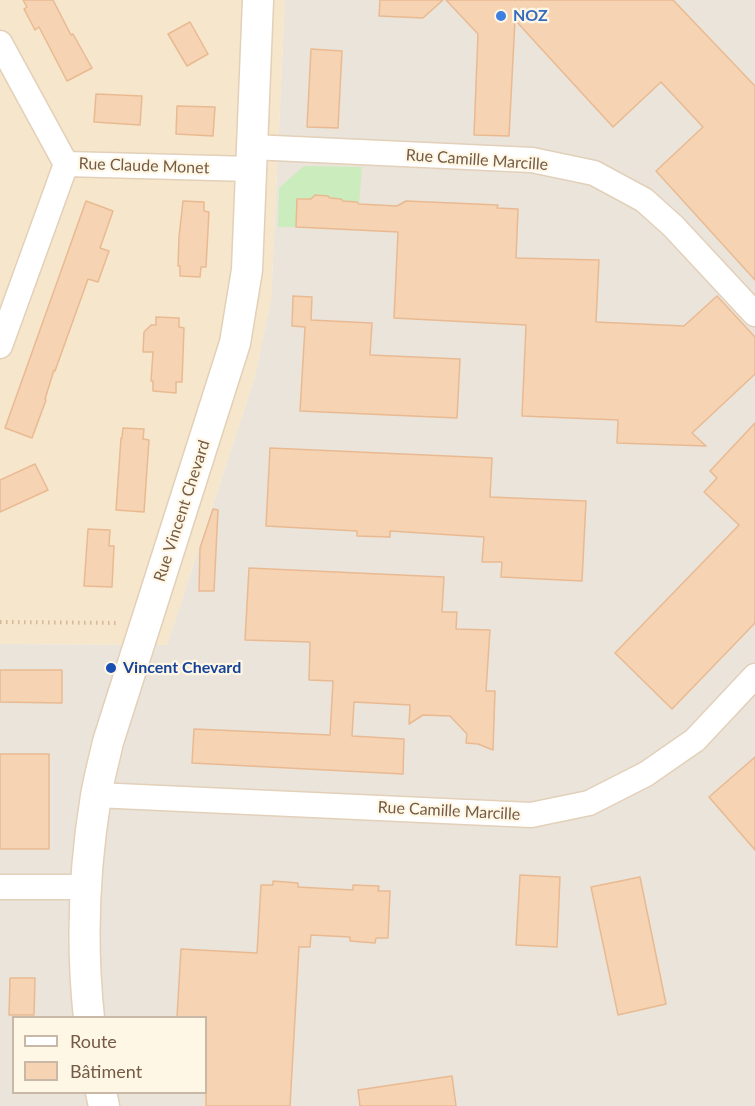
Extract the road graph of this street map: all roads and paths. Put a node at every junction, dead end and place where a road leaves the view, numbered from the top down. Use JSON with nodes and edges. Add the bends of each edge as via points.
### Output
{"nodes":[{"id":1,"x":258,"y":0,"type":"edge"},
{"id":2,"x":0,"y":43,"type":"edge"},
{"id":3,"x":252,"y":158,"type":"junction"},
{"id":4,"x":66,"y":164,"type":"junction"},
{"id":5,"x":755,"y":314,"type":"edge"},
{"id":6,"x":0,"y":346,"type":"edge"},
{"id":7,"x":0,"y":622,"type":"edge"},
{"id":8,"x":146,"y":623,"type":"junction"},
{"id":9,"x":755,"y":676,"type":"edge"},
{"id":10,"x":96,"y":795,"type":"junction"},
{"id":11,"x":0,"y":886,"type":"edge"},
{"id":12,"x":86,"y":887,"type":"junction"},
{"id":13,"x":89,"y":1016,"type":"edge"}],
"edges":[{"from":1,"to":3,"type":"street","name":"Rue Vincent Chevard"},
{"from":2,"to":4,"type":"street","name":"Rue Claude Monet"},
{"from":3,"to":4,"type":"street","name":"Rue Claude Monet"},
{"from":3,"to":5,"type":"street","name":"Rue Camille Marcille","via":[[532,160],[594,173],[644,200]]},
{"from":3,"to":8,"type":"street","name":"Rue Vincent Chevard","via":[[247,270],[235,343]]},
{"from":4,"to":6,"type":"street"},
{"from":7,"to":8,"type":"path"},
{"from":8,"to":10,"type":"street","name":"Rue Vincent Chevard","via":[[108,742]]},
{"from":9,"to":10,"type":"street","name":"Rue Camille Marcille","via":[[695,740],[646,774],[590,803],[531,815]]},
{"from":10,"to":12,"type":"street","name":"Rue Vincent Chevard"},
{"from":11,"to":12,"type":"street"},
{"from":12,"to":13,"type":"street","name":"Rue Vincent Chevard"}]}
